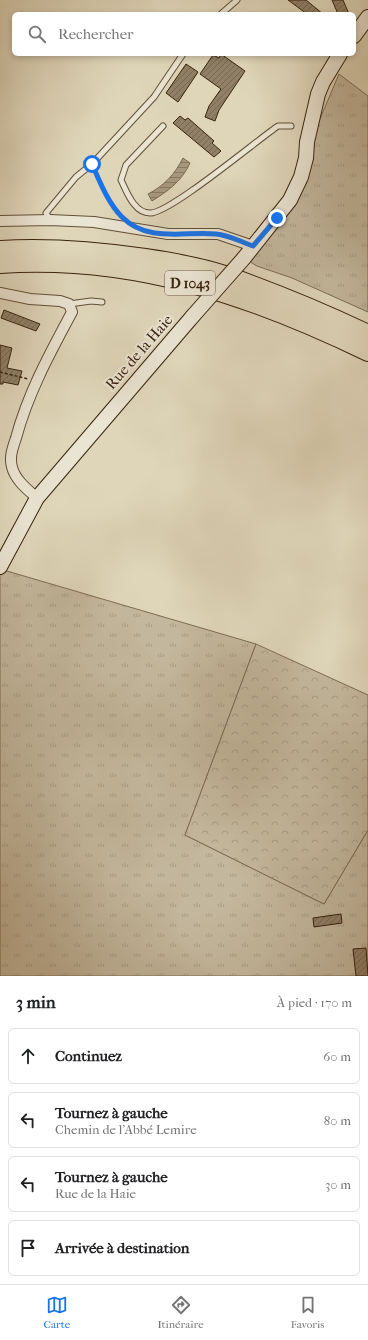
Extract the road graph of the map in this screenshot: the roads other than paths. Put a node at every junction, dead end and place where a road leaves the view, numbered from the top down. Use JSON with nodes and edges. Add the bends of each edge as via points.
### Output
{"nodes":[{"id":1,"x":237,"y":0,"type":"edge"},
{"id":2,"x":223,"y":12,"type":"edge"},
{"id":3,"x":368,"y":17,"type":"edge"},
{"id":4,"x":356,"y":33,"type":"edge"},
{"id":5,"x":182,"y":56,"type":"edge"},
{"id":6,"x":339,"y":56,"type":"edge"},
{"id":7,"x":163,"y":126,"type":"dead end"},
{"id":8,"x":291,"y":126,"type":"dead end"},
{"id":9,"x":50,"y":220,"type":"junction"},
{"id":10,"x":0,"y":221,"type":"edge"},
{"id":11,"x":253,"y":246,"type":"junction"},
{"id":12,"x":0,"y":250,"type":"edge"},
{"id":13,"x":0,"y":264,"type":"edge"},
{"id":14,"x":0,"y":293,"type":"edge"},
{"id":15,"x":102,"y":302,"type":"dead end"},
{"id":16,"x":70,"y":304,"type":"junction"},
{"id":17,"x":368,"y":334,"type":"edge"},
{"id":18,"x":368,"y":352,"type":"edge"},
{"id":19,"x":37,"y":498,"type":"junction"},
{"id":20,"x":0,"y":567,"type":"edge"}],
"edges":[{"from":1,"to":2,"type":"lane"},
{"from":3,"to":4,"type":"street"},
{"from":5,"to":9,"type":"lane","via":[[154,97],[92,164],[76,177],[46,213]]},
{"from":6,"to":11,"type":"street","name":"Rue de la Haie","via":[[318,94],[306,158],[298,183],[290,200]]},
{"from":7,"to":8,"type":"lane","via":[[126,165],[121,180],[136,208],[149,214],[161,211],[191,192],[278,126]]},
{"from":9,"to":10,"type":"street"},
{"from":9,"to":11,"type":"street","via":[[94,222],[168,234],[218,234]]},
{"from":11,"to":19,"type":"street","name":"Rue de la Haie","bridge":true},
{"from":12,"to":17,"type":"highway","number":"D 1043","via":[[101,252],[171,262],[224,275]]},
{"from":13,"to":18,"type":"highway","number":"D 1043","via":[[63,263],[154,274],[224,292],[268,308]]},
{"from":14,"to":16,"type":"street"},
{"from":15,"to":16,"type":"lane"},
{"from":16,"to":19,"type":"street","via":[[72,312],[34,383],[11,457],[12,468],[18,478]]},
{"from":19,"to":20,"type":"street","name":"Rue de la Haie"}]}
